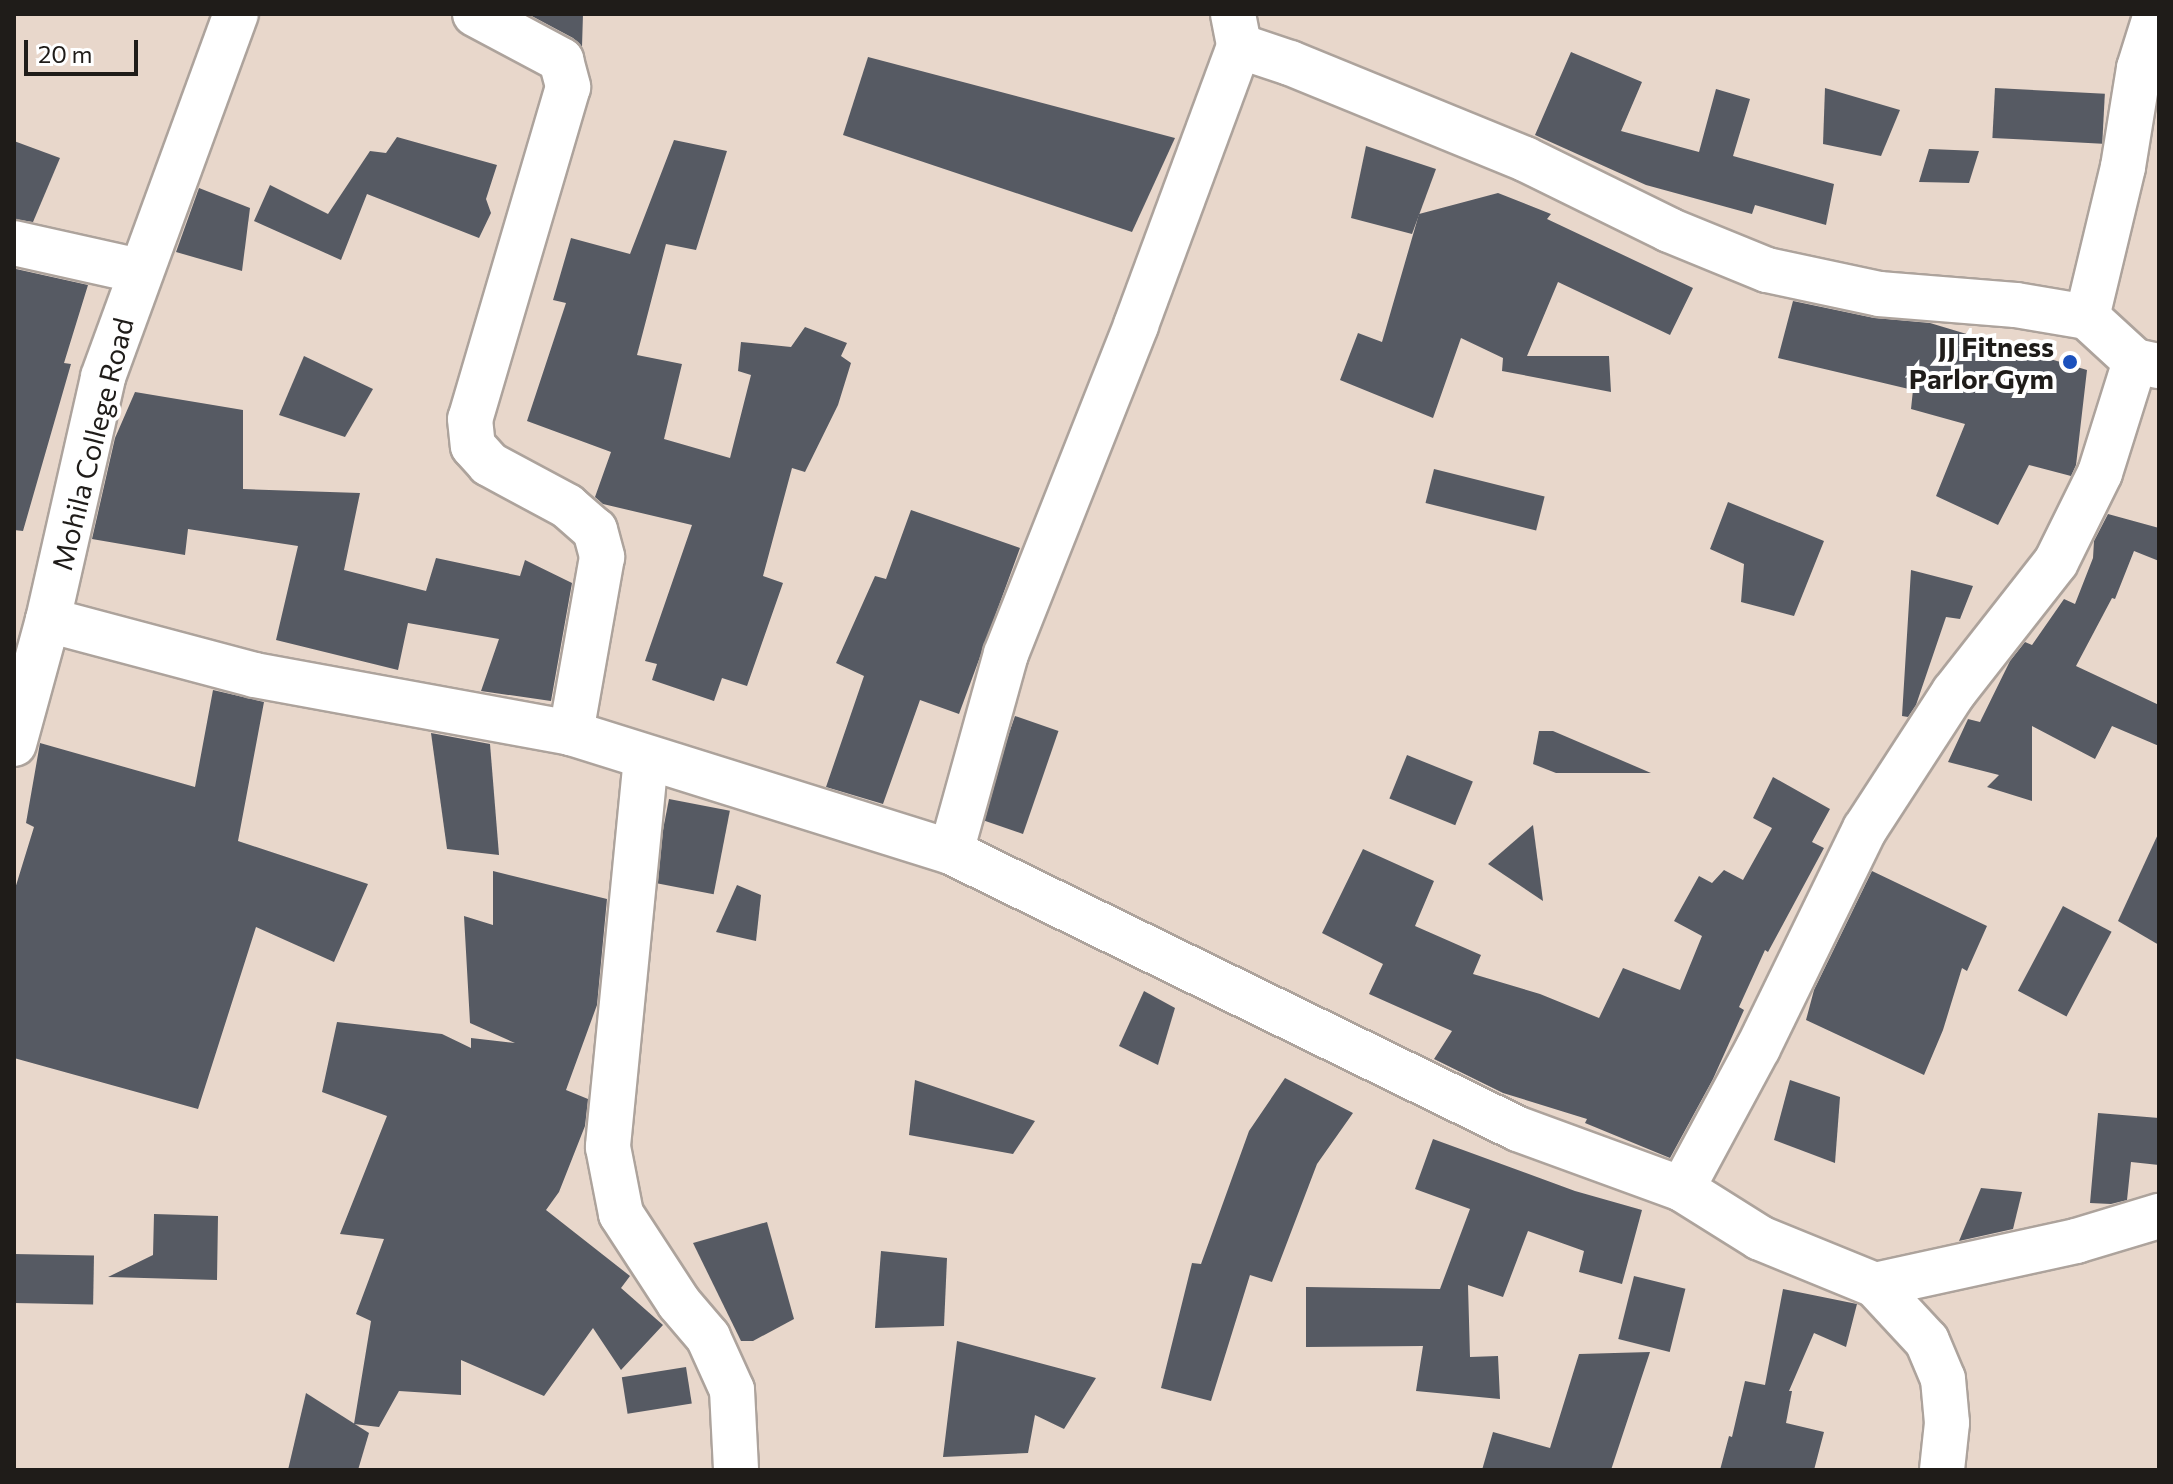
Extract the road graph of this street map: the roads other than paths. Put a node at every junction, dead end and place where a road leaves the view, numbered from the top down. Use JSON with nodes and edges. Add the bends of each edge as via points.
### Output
{"nodes":[{"id":1,"x":236,"y":14,"type":"edge"},
{"id":2,"x":475,"y":14,"type":"edge"},
{"id":3,"x":2156,"y":14,"type":"edge"},
{"id":4,"x":1236,"y":30,"type":"edge"},
{"id":5,"x":14,"y":243,"type":"edge"},
{"id":6,"x":139,"y":271,"type":"junction"},
{"id":7,"x":2087,"y":317,"type":"junction"},
{"id":8,"x":2147,"y":363,"type":"edge"},
{"id":9,"x":48,"y":620,"type":"junction"},
{"id":10,"x":571,"y":733,"type":"junction"},
{"id":11,"x":14,"y":744,"type":"edge"},
{"id":12,"x":646,"y":758,"type":"junction"},
{"id":13,"x":951,"y":852,"type":"junction"},
{"id":14,"x":1682,"y":1189,"type":"junction"},
{"id":15,"x":2159,"y":1216,"type":"edge"},
{"id":16,"x":1875,"y":1285,"type":"junction"},
{"id":17,"x":736,"y":1470,"type":"edge"},
{"id":18,"x":1942,"y":1470,"type":"edge"}],
"edges":[{"from":1,"to":6,"type":"street","name":"Mohila College Road"},
{"from":2,"to":10,"type":"street","via":[[561,60],[568,87],[470,419],[473,446],[489,464],[567,506],[595,530],[602,557]]},
{"from":3,"to":7,"type":"street","via":[[2139,68],[2123,167]]},
{"from":4,"to":7,"type":"street","via":[[1290,63],[1525,159],[1669,230],[1767,270],[1879,294],[2016,305]]},
{"from":4,"to":13,"type":"street","via":[[1136,325],[1006,654]]},
{"from":5,"to":6,"type":"street"},
{"from":6,"to":9,"type":"street","name":"Mohila College Road","via":[[103,377]]},
{"from":7,"to":8,"type":"street"},
{"from":8,"to":14,"type":"street","via":[[2056,562],[1954,692],[1865,829]]},
{"from":9,"to":10,"type":"street","via":[[255,675]]},
{"from":9,"to":11,"type":"street","name":"Mohila College Road"},
{"from":10,"to":12,"type":"street"},
{"from":12,"to":13,"type":"street"},
{"from":12,"to":17,"type":"street","via":[[608,1147],[621,1214],[679,1303],[708,1337],[732,1390]]},
{"from":13,"to":14,"type":"street","via":[[1518,1129]]},
{"from":14,"to":16,"type":"street","via":[[1760,1238]]},
{"from":15,"to":16,"type":"street","via":[[2076,1241]]},
{"from":16,"to":18,"type":"street","via":[[1927,1341],[1943,1379],[1947,1423]]}]}
